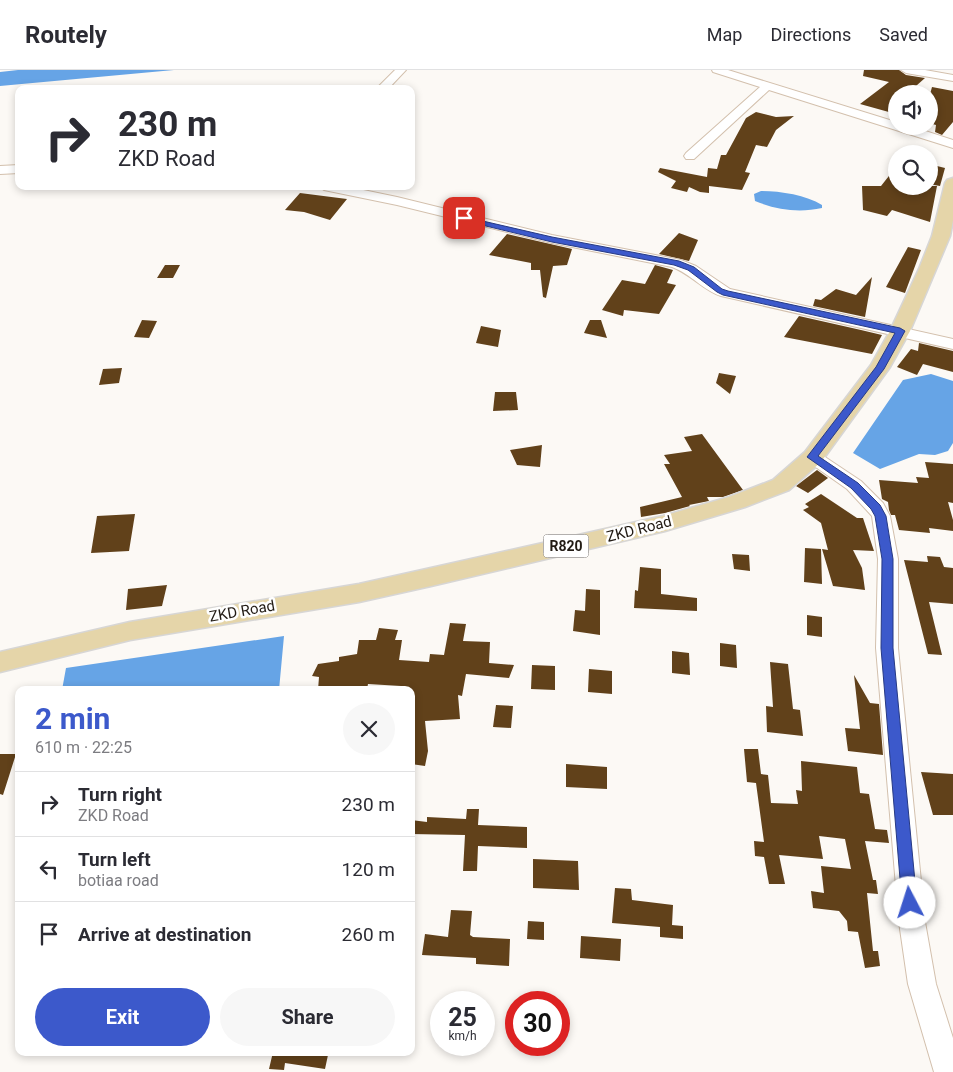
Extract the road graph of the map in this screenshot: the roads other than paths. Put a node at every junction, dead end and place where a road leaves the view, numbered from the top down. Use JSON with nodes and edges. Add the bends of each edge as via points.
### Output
{"nodes":[{"id":1,"x":401,"y":70,"type":"edge"},
{"id":2,"x":717,"y":70,"type":"edge"},
{"id":3,"x":906,"y":70,"type":"edge"},
{"id":4,"x":953,"y":78,"type":"edge"},
{"id":5,"x":385,"y":85,"type":"edge"},
{"id":6,"x":766,"y":86,"type":"junction"},
{"id":7,"x":888,"y":123,"type":"edge"},
{"id":8,"x":925,"y":135,"type":"edge"},
{"id":9,"x":953,"y":144,"type":"edge"},
{"id":10,"x":690,"y":156,"type":"dead end"},
{"id":11,"x":15,"y":169,"type":"edge"},
{"id":12,"x":0,"y":170,"type":"edge"},
{"id":13,"x":953,"y":183,"type":"edge"},
{"id":14,"x":343,"y":190,"type":"edge"},
{"id":15,"x":900,"y":331,"type":"junction"},
{"id":16,"x":953,"y":344,"type":"edge"},
{"id":17,"x":812,"y":457,"type":"junction"},
{"id":18,"x":0,"y":662,"type":"edge"},
{"id":19,"x":949,"y":1072,"type":"edge"}],
"edges":[{"from":1,"to":5,"type":"street"},
{"from":2,"to":6,"type":"street"},
{"from":3,"to":4,"type":"street"},
{"from":6,"to":7,"type":"street"},
{"from":6,"to":10,"type":"street"},
{"from":8,"to":9,"type":"street"},
{"from":11,"to":12,"type":"street"},
{"from":13,"to":15,"type":"main road","name":"ZKD Road","number":"R820","via":[[941,236]]},
{"from":14,"to":15,"type":"street","via":[[552,239],[676,263],[691,269],[726,293]]},
{"from":15,"to":16,"type":"street"},
{"from":15,"to":17,"type":"main road","name":"ZKD Road","number":"R820","via":[[880,367]]},
{"from":17,"to":18,"type":"main road","name":"ZKD Road","number":"R820","via":[[781,485],[737,502],[665,522],[368,591],[130,631]]},
{"from":17,"to":19,"type":"street","via":[[854,485],[881,516],[888,559],[887,648],[912,922],[922,984]]}]}
